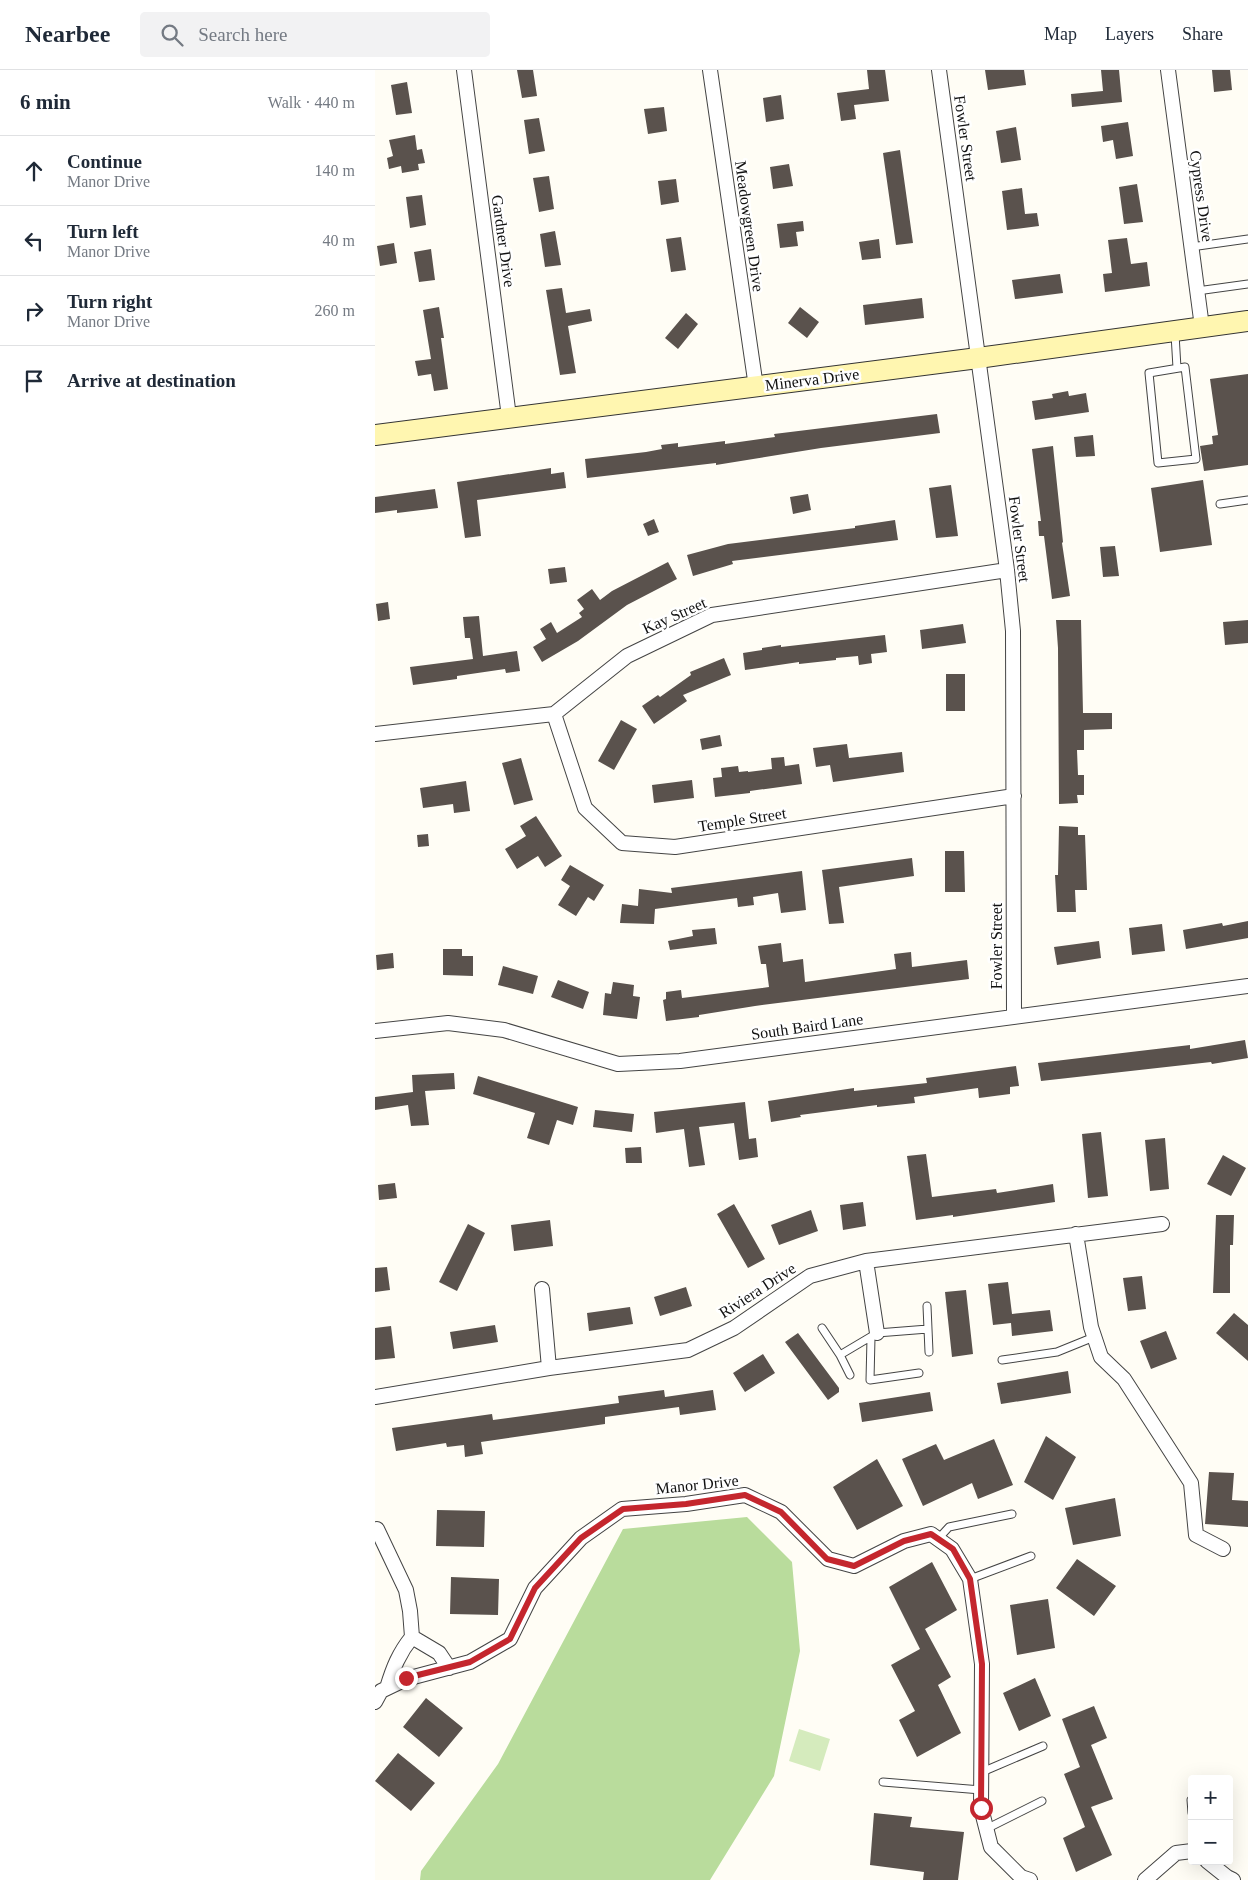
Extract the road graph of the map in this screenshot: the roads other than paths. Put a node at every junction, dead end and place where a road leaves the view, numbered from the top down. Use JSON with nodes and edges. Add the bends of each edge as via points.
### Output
{"nodes":[{"id":1,"x":464,"y":70,"type":"edge"},
{"id":2,"x":710,"y":70,"type":"edge"},
{"id":3,"x":939,"y":70,"type":"edge"},
{"id":4,"x":1168,"y":70,"type":"edge"},
{"id":5,"x":1248,"y":239,"type":"edge"},
{"id":6,"x":1191,"y":248,"type":"junction"},
{"id":7,"x":1248,"y":284,"type":"edge"},
{"id":8,"x":1197,"y":291,"type":"junction"},
{"id":9,"x":1248,"y":321,"type":"edge"},
{"id":10,"x":1202,"y":327,"type":"junction"},
{"id":11,"x":1175,"y":331,"type":"junction"},
{"id":12,"x":979,"y":358,"type":"junction"},
{"id":13,"x":1177,"y":368,"type":"junction"},
{"id":14,"x":756,"y":387,"type":"junction"},
{"id":15,"x":509,"y":416,"type":"junction"},
{"id":16,"x":375,"y":434,"type":"edge"},
{"id":17,"x":1248,"y":500,"type":"edge"},
{"id":18,"x":1220,"y":504,"type":"dead end"},
{"id":19,"x":1007,"y":570,"type":"junction"},
{"id":20,"x":554,"y":714,"type":"junction"},
{"id":21,"x":375,"y":734,"type":"edge"},
{"id":22,"x":1014,"y":796,"type":"junction"},
{"id":23,"x":1248,"y":986,"type":"edge"},
{"id":24,"x":1014,"y":1016,"type":"junction"},
{"id":25,"x":375,"y":1031,"type":"edge"},
{"id":26,"x":1162,"y":1224,"type":"dead end"},
{"id":27,"x":1076,"y":1234,"type":"junction"},
{"id":28,"x":866,"y":1261,"type":"junction"},
{"id":29,"x":542,"y":1289,"type":"dead end"},
{"id":30,"x":927,"y":1306,"type":"dead end"},
{"id":31,"x":822,"y":1328,"type":"dead end"},
{"id":32,"x":928,"y":1329,"type":"junction"},
{"id":33,"x":874,"y":1336,"type":"junction"},
{"id":34,"x":1094,"y":1337,"type":"junction"},
{"id":35,"x":929,"y":1352,"type":"dead end"},
{"id":36,"x":840,"y":1355,"type":"junction"},
{"id":37,"x":1002,"y":1360,"type":"dead end"},
{"id":38,"x":549,"y":1368,"type":"junction"},
{"id":39,"x":919,"y":1373,"type":"dead end"},
{"id":40,"x":850,"y":1374,"type":"dead end"},
{"id":41,"x":375,"y":1397,"type":"edge"},
{"id":42,"x":1012,"y":1514,"type":"dead end"},
{"id":43,"x":377,"y":1529,"type":"dead end"},
{"id":44,"x":938,"y":1539,"type":"junction"},
{"id":45,"x":1223,"y":1549,"type":"dead end"},
{"id":46,"x":1031,"y":1556,"type":"dead end"},
{"id":47,"x":970,"y":1579,"type":"junction"},
{"id":48,"x":412,"y":1637,"type":"junction"},
{"id":49,"x":449,"y":1668,"type":"junction"},
{"id":50,"x":387,"y":1688,"type":"junction"},
{"id":51,"x":375,"y":1702,"type":"edge"},
{"id":52,"x":1043,"y":1746,"type":"dead end"},
{"id":53,"x":982,"y":1772,"type":"junction"},
{"id":54,"x":883,"y":1782,"type":"dead end"},
{"id":55,"x":981,"y":1790,"type":"junction"},
{"id":56,"x":1042,"y":1801,"type":"dead end"},
{"id":57,"x":986,"y":1829,"type":"junction"},
{"id":58,"x":1188,"y":1852,"type":"edge"},
{"id":59,"x":1211,"y":1865,"type":"edge"},
{"id":60,"x":1226,"y":1879,"type":"edge"},
{"id":61,"x":1030,"y":1880,"type":"edge"},
{"id":62,"x":1145,"y":1880,"type":"edge"}],
"edges":[{"from":1,"to":15,"type":"street","name":"Gardner Drive"},
{"from":2,"to":14,"type":"street","name":"Meadowgreen Drive"},
{"from":3,"to":12,"type":"street","name":"Fowler Street"},
{"from":4,"to":6,"type":"street","name":"Cypress Drive"},
{"from":5,"to":6,"type":"lane"},
{"from":6,"to":8,"type":"street","name":"Cypress Drive"},
{"from":7,"to":8,"type":"lane"},
{"from":8,"to":10,"type":"street","name":"Cypress Drive"},
{"from":9,"to":10,"type":"street","name":"Minerva Drive"},
{"from":10,"to":11,"type":"street","name":"Minerva Drive"},
{"from":11,"to":12,"type":"street","name":"Minerva Drive"},
{"from":11,"to":13,"type":"lane"},
{"from":12,"to":14,"type":"street","name":"Minerva Drive"},
{"from":12,"to":19,"type":"street","name":"Fowler Street"},
{"from":13,"to":13,"type":"lane","via":[[1185,367],[1196,459],[1158,464],[1149,373]]},
{"from":14,"to":15,"type":"street","name":"Minerva Drive"},
{"from":15,"to":16,"type":"street","name":"Minerva Drive"},
{"from":17,"to":18,"type":"lane"},
{"from":19,"to":20,"type":"street","name":"Kay Street","via":[[712,615],[627,656]]},
{"from":19,"to":22,"type":"street","name":"Fowler Street","via":[[1013,631]]},
{"from":20,"to":21,"type":"street"},
{"from":20,"to":22,"type":"street","name":"Temple Street","via":[[585,808],[622,843],[675,847]]},
{"from":22,"to":24,"type":"street","name":"Fowler Street"},
{"from":23,"to":24,"type":"street","name":"South Baird Lane"},
{"from":24,"to":25,"type":"street","name":"South Baird Lane","via":[[680,1061],[618,1064],[504,1030],[448,1023]]},
{"from":26,"to":27,"type":"street","name":"Riviera Drive"},
{"from":27,"to":28,"type":"street","name":"Riviera Drive"},
{"from":27,"to":34,"type":"street"},
{"from":28,"to":33,"type":"street"},
{"from":28,"to":38,"type":"street","name":"Riviera Drive","via":[[810,1276],[735,1328],[688,1350]]},
{"from":29,"to":38,"type":"street"},
{"from":30,"to":32,"type":"lane"},
{"from":31,"to":36,"type":"lane"},
{"from":32,"to":33,"type":"lane"},
{"from":32,"to":35,"type":"lane"},
{"from":33,"to":36,"type":"lane"},
{"from":33,"to":39,"type":"lane","via":[[870,1380]]},
{"from":34,"to":37,"type":"lane","via":[[1057,1352]]},
{"from":34,"to":45,"type":"street","via":[[1101,1357],[1124,1379],[1191,1483],[1196,1535]]},
{"from":36,"to":40,"type":"lane"},
{"from":38,"to":41,"type":"street","name":"Riviera Drive"},
{"from":42,"to":44,"type":"lane","via":[[949,1527]]},
{"from":43,"to":48,"type":"street","via":[[406,1590]]},
{"from":44,"to":47,"type":"street","via":[[953,1549]]},
{"from":44,"to":49,"type":"street","name":"Manor Drive","via":[[931,1534],[904,1541],[854,1566],[827,1559],[781,1512],[745,1495],[623,1509],[581,1538],[535,1588],[510,1639],[470,1662]]},
{"from":46,"to":47,"type":"lane"},
{"from":47,"to":53,"type":"street","via":[[982,1664]]},
{"from":48,"to":49,"type":"street","via":[[439,1653]]},
{"from":48,"to":50,"type":"street","via":[[394,1664]]},
{"from":49,"to":50,"type":"street","name":"Manor Drive","via":[[406,1678]]},
{"from":50,"to":51,"type":"street","name":"Manor Drive","via":[[381,1691]]},
{"from":52,"to":53,"type":"lane"},
{"from":53,"to":55,"type":"street"},
{"from":54,"to":55,"type":"lane"},
{"from":55,"to":57,"type":"street"},
{"from":56,"to":57,"type":"lane"},
{"from":57,"to":61,"type":"street","via":[[991,1847],[1021,1877]]},
{"from":58,"to":62,"type":"street","via":[[1176,1853]]},
{"from":59,"to":60,"type":"street"}]}
